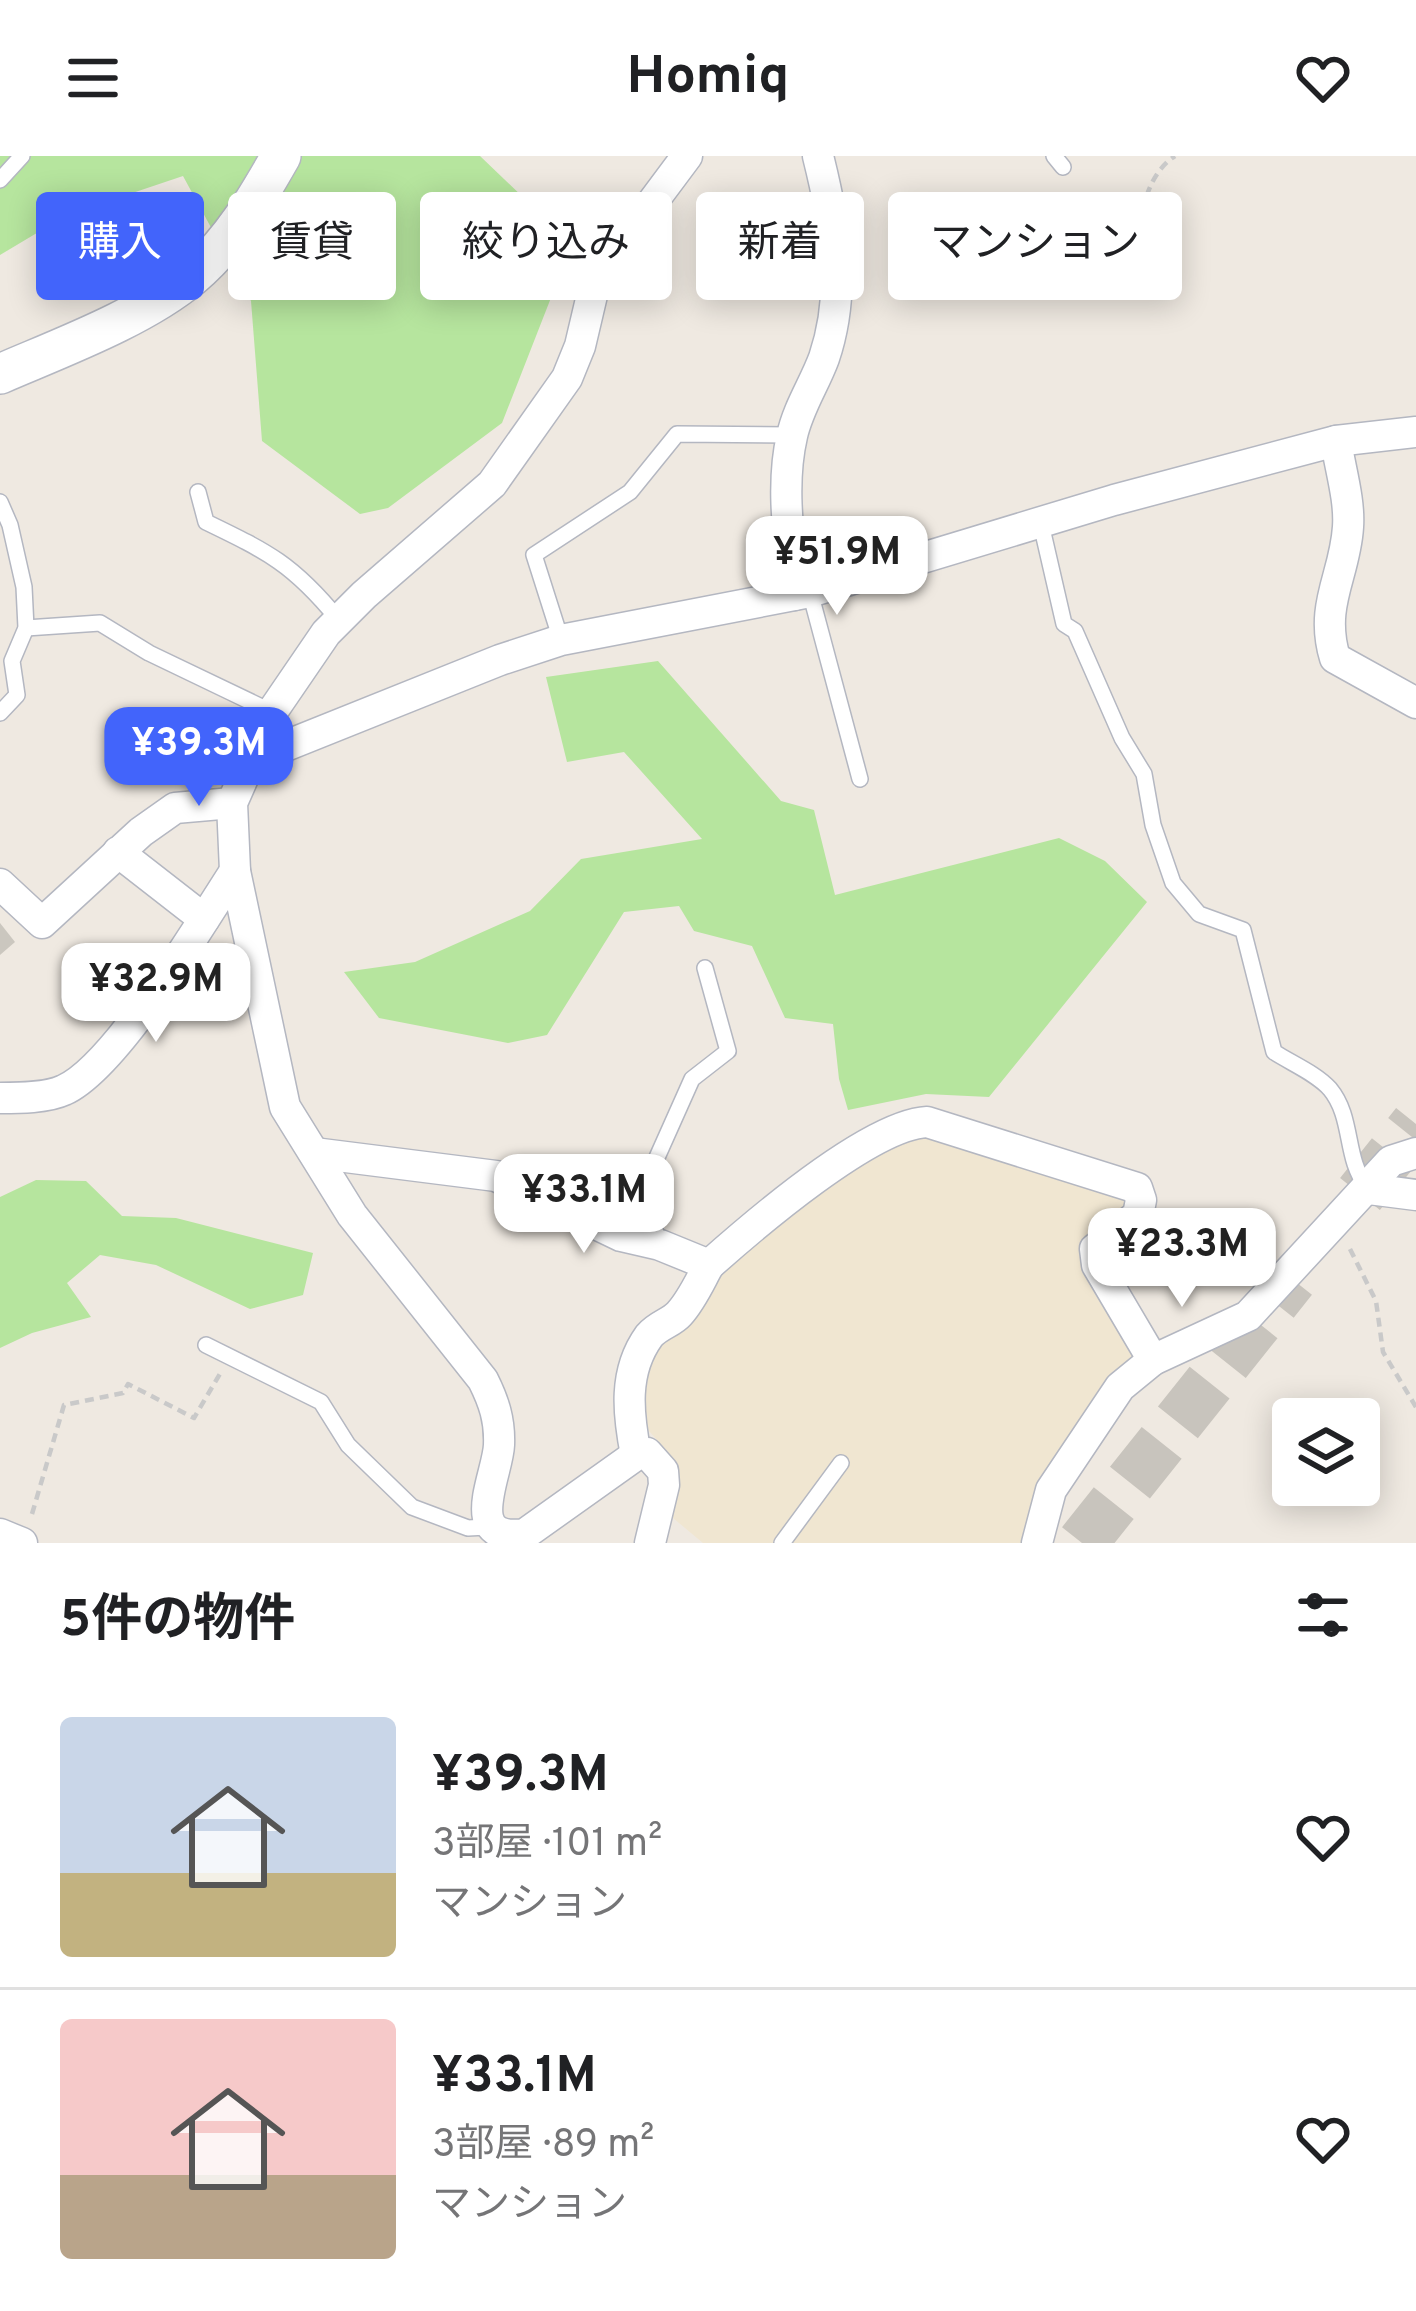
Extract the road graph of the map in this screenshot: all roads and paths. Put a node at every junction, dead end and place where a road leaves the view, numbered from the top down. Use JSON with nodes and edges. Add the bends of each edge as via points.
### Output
{"nodes":[{"id":1,"x":22,"y":156,"type":"edge"},
{"id":2,"x":281,"y":156,"type":"edge"},
{"id":3,"x":687,"y":156,"type":"edge"},
{"id":4,"x":818,"y":156,"type":"edge"},
{"id":5,"x":1175,"y":156,"type":"edge"},
{"id":6,"x":0,"y":180,"type":"edge"},
{"id":7,"x":1150,"y":192,"type":"edge"},
{"id":8,"x":0,"y":374,"type":"edge"},
{"id":9,"x":1416,"y":432,"type":"edge"},
{"id":10,"x":792,"y":435,"type":"junction"},
{"id":11,"x":1336,"y":441,"type":"junction"},
{"id":12,"x":198,"y":491,"type":"dead end"},
{"id":13,"x":0,"y":502,"type":"edge"},
{"id":14,"x":1041,"y":524,"type":"junction"},
{"id":15,"x":802,"y":593,"type":"junction"},
{"id":16,"x":338,"y":619,"type":"junction"},
{"id":17,"x":26,"y":628,"type":"junction"},
{"id":18,"x":561,"y":640,"type":"junction"},
{"id":19,"x":1416,"y":703,"type":"edge"},
{"id":20,"x":272,"y":712,"type":"junction"},
{"id":21,"x":0,"y":713,"type":"edge"},
{"id":22,"x":248,"y":761,"type":"junction"},
{"id":23,"x":860,"y":779,"type":"dead end"},
{"id":24,"x":232,"y":803,"type":"junction"},
{"id":25,"x":118,"y":853,"type":"junction"},
{"id":26,"x":235,"y":872,"type":"junction"},
{"id":27,"x":0,"y":884,"type":"edge"},
{"id":28,"x":204,"y":919,"type":"junction"},
{"id":29,"x":705,"y":968,"type":"dead end"},
{"id":30,"x":0,"y":1098,"type":"edge"},
{"id":31,"x":314,"y":1153,"type":"junction"},
{"id":32,"x":1416,"y":1153,"type":"edge"},
{"id":33,"x":1366,"y":1192,"type":"junction"},
{"id":34,"x":1416,"y":1195,"type":"edge"},
{"id":35,"x":659,"y":1245,"type":"junction"},
{"id":36,"x":709,"y":1265,"type":"junction"},
{"id":37,"x":206,"y":1346,"type":"dead end"},
{"id":38,"x":230,"y":1357,"type":"junction"},
{"id":39,"x":1153,"y":1360,"type":"junction"},
{"id":40,"x":1416,"y":1407,"type":"edge"},
{"id":41,"x":636,"y":1455,"type":"junction"},
{"id":42,"x":841,"y":1463,"type":"dead end"},
{"id":43,"x":487,"y":1527,"type":"junction"},
{"id":44,"x":26,"y":1532,"type":"edge"},
{"id":45,"x":0,"y":1534,"type":"edge"},
{"id":46,"x":650,"y":1543,"type":"edge"},
{"id":47,"x":782,"y":1543,"type":"edge"},
{"id":48,"x":1037,"y":1543,"type":"edge"}],
"edges":[{"from":1,"to":6,"type":"lane"},
{"from":2,"to":8,"type":"street","via":[[248,214],[189,278],[104,328]]},
{"from":3,"to":16,"type":"street","via":[[596,278],[567,378],[492,484]]},
{"from":4,"to":10,"type":"street","via":[[838,261],[835,314]]},
{"from":5,"to":7,"type":"path"},
{"from":9,"to":11,"type":"street"},
{"from":10,"to":15,"type":"street","via":[[787,510]]},
{"from":10,"to":18,"type":"lane","via":[[677,434],[630,491],[534,555]]},
{"from":11,"to":14,"type":"street"},
{"from":11,"to":19,"type":"street","via":[[1348,526],[1329,605],[1335,658]]},
{"from":12,"to":16,"type":"lane","via":[[206,522],[272,554]]},
{"from":13,"to":17,"type":"lane","via":[[24,586]]},
{"from":14,"to":15,"type":"street"},
{"from":14,"to":33,"type":"lane","via":[[1064,624],[1076,631],[1144,774],[1173,883],[1199,914],[1243,930],[1274,1052],[1328,1086]]},
{"from":15,"to":18,"type":"street"},
{"from":15,"to":23,"type":"lane"},
{"from":16,"to":20,"type":"street"},
{"from":17,"to":20,"type":"lane","via":[[100,623]]},
{"from":17,"to":21,"type":"lane","via":[[12,662],[17,695]]},
{"from":18,"to":22,"type":"street"},
{"from":20,"to":22,"type":"street"},
{"from":22,"to":24,"type":"street"},
{"from":24,"to":25,"type":"street","via":[[175,808]]},
{"from":24,"to":26,"type":"street"},
{"from":25,"to":27,"type":"street","via":[[42,923]]},
{"from":25,"to":28,"type":"street"},
{"from":26,"to":28,"type":"street"},
{"from":26,"to":31,"type":"street","via":[[285,1107]]},
{"from":28,"to":30,"type":"street","via":[[91,1073],[62,1092]]},
{"from":29,"to":35,"type":"lane","via":[[728,1051],[692,1079],[642,1191]]},
{"from":31,"to":35,"type":"street","via":[[496,1177],[621,1236]]},
{"from":31,"to":43,"type":"street","via":[[496,1404],[499,1450]]},
{"from":32,"to":33,"type":"street","via":[[1391,1161]]},
{"from":33,"to":34,"type":"street"},
{"from":33,"to":39,"type":"street","via":[[1248,1316]]},
{"from":33,"to":40,"type":"path","via":[[1350,1249],[1376,1301],[1383,1352]]},
{"from":35,"to":36,"type":"street"},
{"from":36,"to":39,"type":"street","via":[[891,1130],[927,1122],[1137,1188],[1138,1215],[1095,1249]]},
{"from":36,"to":41,"type":"street","via":[[677,1317],[646,1340],[632,1373],[627,1412]]},
{"from":37,"to":38,"type":"lane"},
{"from":38,"to":43,"type":"lane","via":[[321,1402],[348,1445],[412,1507]]},
{"from":38,"to":44,"type":"path","via":[[194,1418],[128,1384],[123,1394],[64,1405]]},
{"from":39,"to":48,"type":"street","via":[[1120,1387],[1079,1444],[1051,1490]]},
{"from":41,"to":43,"type":"street","via":[[525,1534],[510,1540]]},
{"from":41,"to":46,"type":"street","via":[[646,1453],[663,1471]]},
{"from":42,"to":47,"type":"lane"},
{"from":44,"to":45,"type":"street"}]}
